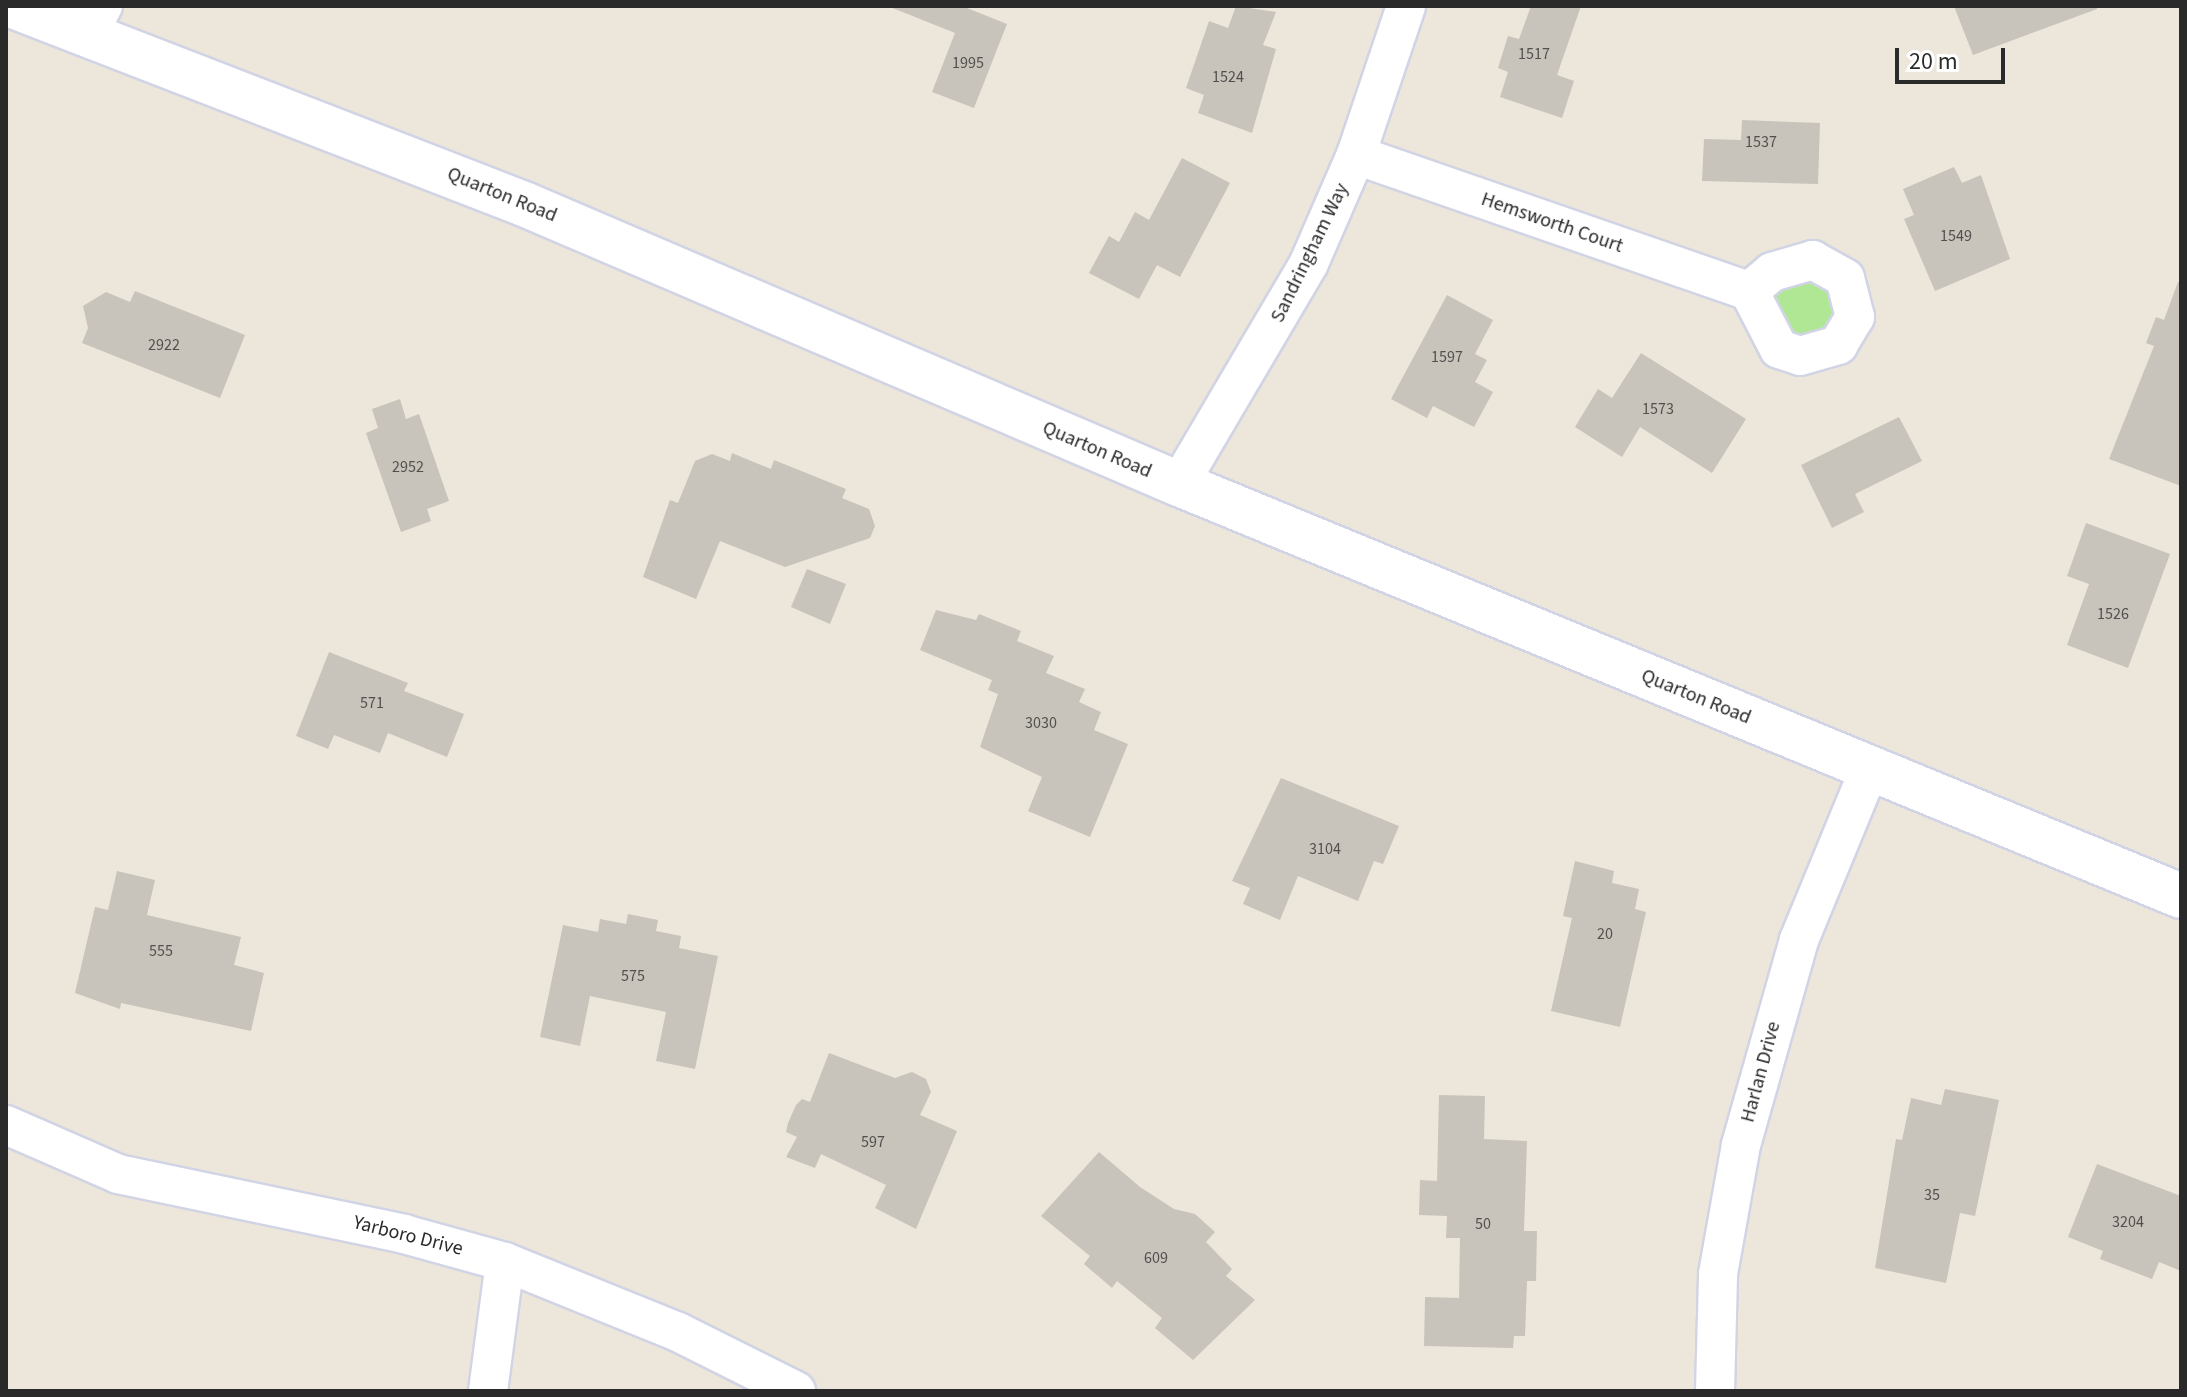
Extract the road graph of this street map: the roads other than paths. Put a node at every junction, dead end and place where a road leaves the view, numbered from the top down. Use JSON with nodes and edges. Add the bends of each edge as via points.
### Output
{"nodes":[{"id":1,"x":13,"y":6,"type":"edge"},
{"id":2,"x":1406,"y":6,"type":"edge"},
{"id":3,"x":95,"y":21,"type":"edge"},
{"id":4,"x":1356,"y":155,"type":"junction"},
{"id":5,"x":1749,"y":291,"type":"dead end"},
{"id":6,"x":1179,"y":484,"type":"junction"},
{"id":7,"x":1870,"y":768,"type":"junction"},
{"id":8,"x":2181,"y":896,"type":"edge"},
{"id":9,"x":6,"y":1125,"type":"edge"},
{"id":10,"x":505,"y":1262,"type":"junction"},
{"id":11,"x":488,"y":1391,"type":"edge"},
{"id":12,"x":796,"y":1391,"type":"edge"},
{"id":13,"x":1715,"y":1391,"type":"edge"}],
"edges":[{"from":1,"to":3,"type":"street","name":"Quarton Road"},
{"from":2,"to":4,"type":"street","name":"Sandringham Way"},
{"from":3,"to":6,"type":"street","name":"Quarton Road"},
{"from":4,"to":5,"type":"street","name":"Hemsworth Court"},
{"from":4,"to":6,"type":"street","name":"Sandringham Way","via":[[1282,314]]},
{"from":6,"to":7,"type":"street","name":"Quarton Road"},
{"from":7,"to":8,"type":"street","name":"Quarton Road"},
{"from":7,"to":13,"type":"street","name":"Harlan Drive","via":[[1799,940],[1749,1115],[1718,1274]]},
{"from":9,"to":10,"type":"street","name":"Yarboro Drive","via":[[118,1174],[404,1234]]},
{"from":10,"to":11,"type":"street"},
{"from":10,"to":12,"type":"street","name":"Yarboro Drive","via":[[664,1326]]}]}
